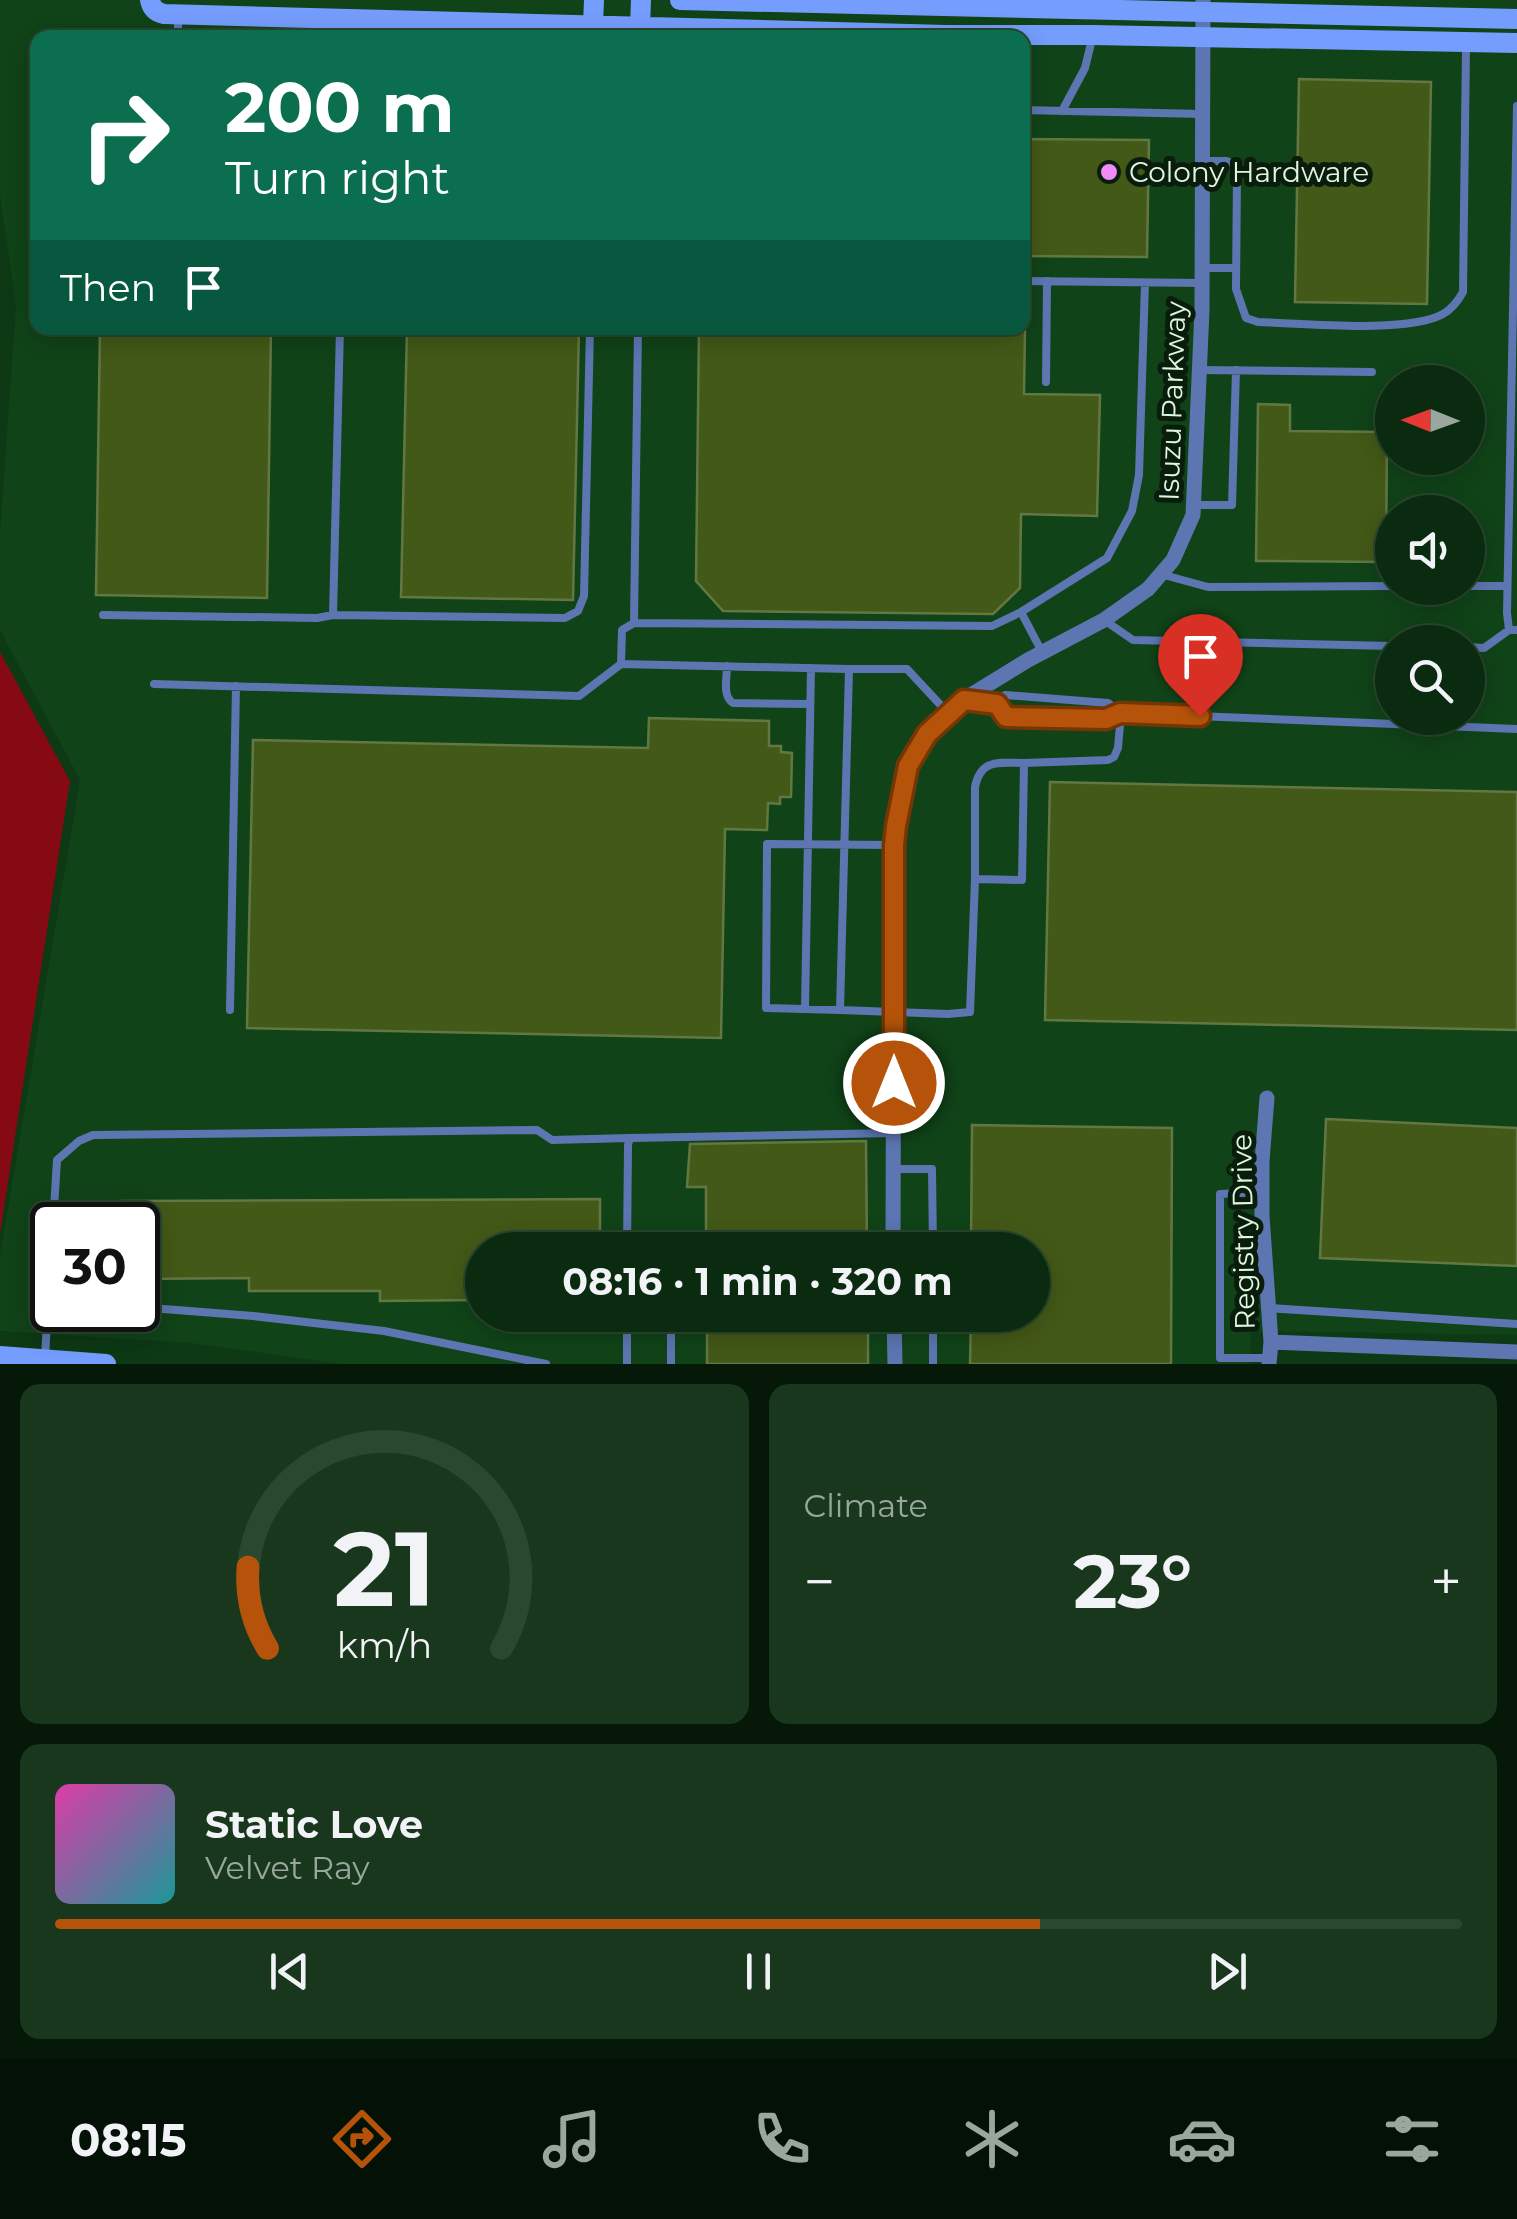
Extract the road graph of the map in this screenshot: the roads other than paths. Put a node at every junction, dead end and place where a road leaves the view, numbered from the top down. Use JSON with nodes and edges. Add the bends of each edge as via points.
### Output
{"nodes":[{"id":1,"x":150,"y":0,"type":"edge"},
{"id":2,"x":594,"y":0,"type":"edge"},
{"id":3,"x":641,"y":0,"type":"edge"},
{"id":4,"x":680,"y":0,"type":"edge"},
{"id":5,"x":896,"y":3,"type":"edge"},
{"id":6,"x":937,"y":3,"type":"edge"},
{"id":7,"x":823,"y":4,"type":"junction"},
{"id":8,"x":1094,"y":5,"type":"edge"},
{"id":9,"x":1203,"y":6,"type":"edge"},
{"id":10,"x":1483,"y":12,"type":"edge"},
{"id":11,"x":178,"y":14,"type":"junction"},
{"id":12,"x":1517,"y":18,"type":"edge"},
{"id":13,"x":352,"y":19,"type":"edge"},
{"id":14,"x":178,"y":30,"type":"edge"},
{"id":15,"x":572,"y":30,"type":"edge"},
{"id":16,"x":592,"y":30,"type":"edge"},
{"id":17,"x":638,"y":30,"type":"edge"},
{"id":18,"x":822,"y":30,"type":"edge"},
{"id":19,"x":1093,"y":35,"type":"junction"},
{"id":20,"x":1030,"y":36,"type":"edge"},
{"id":21,"x":1203,"y":37,"type":"junction"},
{"id":22,"x":1466,"y":42,"type":"junction"},
{"id":23,"x":1517,"y":43,"type":"edge"},
{"id":24,"x":1517,"y":106,"type":"edge"},
{"id":25,"x":1030,"y":110,"type":"edge"},
{"id":26,"x":1062,"y":111,"type":"junction"},
{"id":27,"x":1202,"y":114,"type":"junction"},
{"id":28,"x":1202,"y":161,"type":"junction"},
{"id":29,"x":1236,"y":268,"type":"junction"},
{"id":30,"x":1202,"y":276,"type":"junction"},
{"id":31,"x":1030,"y":280,"type":"edge"},
{"id":32,"x":1047,"y":281,"type":"junction"},
{"id":33,"x":1146,"y":282,"type":"junction"},
{"id":34,"x":340,"y":335,"type":"edge"},
{"id":35,"x":590,"y":335,"type":"edge"},
{"id":36,"x":638,"y":335,"type":"edge"},
{"id":37,"x":1200,"y":370,"type":"junction"},
{"id":38,"x":1236,"y":370,"type":"junction"},
{"id":39,"x":1372,"y":372,"type":"dead end"},
{"id":40,"x":1046,"y":382,"type":"dead end"},
{"id":41,"x":1194,"y":505,"type":"junction"},
{"id":42,"x":1161,"y":574,"type":"junction"},
{"id":43,"x":1375,"y":586,"type":"edge"},
{"id":44,"x":1485,"y":586,"type":"edge"},
{"id":45,"x":1508,"y":586,"type":"junction"},
{"id":46,"x":1020,"y":612,"type":"junction"},
{"id":47,"x":103,"y":614,"type":"dead end"},
{"id":48,"x":333,"y":615,"type":"junction"},
{"id":49,"x":1104,"y":620,"type":"junction"},
{"id":50,"x":634,"y":623,"type":"junction"},
{"id":51,"x":1513,"y":630,"type":"edge"},
{"id":52,"x":1375,"y":646,"type":"edge"},
{"id":53,"x":1485,"y":647,"type":"edge"},
{"id":54,"x":1042,"y":652,"type":"junction"},
{"id":55,"x":621,"y":664,"type":"junction"},
{"id":56,"x":727,"y":666,"type":"junction"},
{"id":57,"x":810,"y":668,"type":"junction"},
{"id":58,"x":849,"y":669,"type":"junction"},
{"id":59,"x":154,"y":684,"type":"dead end"},
{"id":60,"x":236,"y":686,"type":"junction"},
{"id":61,"x":964,"y":700,"type":"junction"},
{"id":62,"x":810,"y":704,"type":"junction"},
{"id":63,"x":997,"y":704,"type":"junction"},
{"id":64,"x":948,"y":712,"type":"junction"},
{"id":65,"x":1120,"y":713,"type":"junction"},
{"id":66,"x":1517,"y":729,"type":"edge"},
{"id":67,"x":1024,"y":763,"type":"junction"},
{"id":68,"x":808,"y":844,"type":"junction"},
{"id":69,"x":846,"y":845,"type":"junction"},
{"id":70,"x":894,"y":845,"type":"junction"},
{"id":71,"x":975,"y":879,"type":"junction"},
{"id":72,"x":805,"y":1009,"type":"junction"},
{"id":73,"x":230,"y":1010,"type":"dead end"},
{"id":74,"x":840,"y":1010,"type":"junction"},
{"id":75,"x":893,"y":1012,"type":"junction"},
{"id":76,"x":1267,"y":1098,"type":"dead end"},
{"id":77,"x":893,"y":1133,"type":"junction"},
{"id":78,"x":630,"y":1138,"type":"junction"},
{"id":79,"x":893,"y":1168,"type":"junction"},
{"id":80,"x":1262,"y":1192,"type":"junction"},
{"id":81,"x":54,"y":1202,"type":"edge"},
{"id":82,"x":627,"y":1232,"type":"edge"},
{"id":83,"x":893,"y":1232,"type":"edge"},
{"id":84,"x":933,"y":1232,"type":"edge"},
{"id":85,"x":1268,"y":1308,"type":"junction"},
{"id":86,"x":160,"y":1309,"type":"edge"},
{"id":87,"x":1517,"y":1324,"type":"edge"},
{"id":88,"x":45,"y":1332,"type":"edge"},
{"id":89,"x":627,"y":1332,"type":"edge"},
{"id":90,"x":671,"y":1332,"type":"edge"},
{"id":91,"x":894,"y":1332,"type":"edge"},
{"id":92,"x":934,"y":1332,"type":"edge"},
{"id":93,"x":1517,"y":1352,"type":"edge"},
{"id":94,"x":1270,"y":1355,"type":"edge"},
{"id":95,"x":0,"y":1356,"type":"edge"},
{"id":96,"x":40,"y":1361,"type":"edge"},
{"id":97,"x":106,"y":1364,"type":"edge"},
{"id":98,"x":546,"y":1364,"type":"edge"},
{"id":99,"x":627,"y":1364,"type":"edge"},
{"id":100,"x":671,"y":1364,"type":"edge"},
{"id":101,"x":895,"y":1364,"type":"edge"},
{"id":102,"x":933,"y":1364,"type":"edge"}],
"edges":[{"from":1,"to":11,"type":"street","via":[[157,12]]},
{"from":2,"to":16,"type":"street"},
{"from":3,"to":17,"type":"street"},
{"from":4,"to":7,"type":"street"},
{"from":5,"to":6,"type":"street"},
{"from":5,"to":7,"type":"street"},
{"from":6,"to":8,"type":"street"},
{"from":7,"to":18,"type":"street"},
{"from":8,"to":9,"type":"street"},
{"from":8,"to":19,"type":"street"},
{"from":9,"to":10,"type":"street"},
{"from":9,"to":21,"type":"street","name":"Isuzu Parkway"},
{"from":10,"to":12,"type":"street"},
{"from":10,"to":22,"type":"street"},
{"from":11,"to":13,"type":"street"},
{"from":11,"to":14,"type":"lane"},
{"from":13,"to":15,"type":"street"},
{"from":19,"to":20,"type":"street"},
{"from":19,"to":21,"type":"street"},
{"from":19,"to":26,"type":"lane","via":[[1085,68]]},
{"from":21,"to":22,"type":"street"},
{"from":21,"to":27,"type":"street","name":"Isuzu Parkway"},
{"from":22,"to":23,"type":"street"},
{"from":22,"to":29,"type":"lane","via":[[1464,292],[1455,305],[1415,324],[1258,322],[1246,318],[1240,304]]},
{"from":24,"to":45,"type":"lane"},
{"from":25,"to":26,"type":"lane"},
{"from":26,"to":27,"type":"lane"},
{"from":27,"to":28,"type":"street","name":"Isuzu Parkway"},
{"from":28,"to":29,"type":"lane","via":[[1227,161],[1237,172]]},
{"from":28,"to":30,"type":"street","name":"Isuzu Parkway"},
{"from":29,"to":30,"type":"lane"},
{"from":30,"to":33,"type":"lane"},
{"from":30,"to":37,"type":"street","name":"Isuzu Parkway"},
{"from":31,"to":32,"type":"lane"},
{"from":32,"to":33,"type":"lane"},
{"from":32,"to":40,"type":"lane"},
{"from":33,"to":46,"type":"lane","via":[[1132,512],[1107,558]]},
{"from":34,"to":48,"type":"lane"},
{"from":35,"to":48,"type":"lane","via":[[584,596],[578,610],[565,618]]},
{"from":36,"to":50,"type":"lane"},
{"from":37,"to":38,"type":"lane"},
{"from":37,"to":41,"type":"street","name":"Isuzu Parkway"},
{"from":38,"to":39,"type":"lane"},
{"from":38,"to":41,"type":"lane","via":[[1232,504]]},
{"from":41,"to":42,"type":"street","name":"Isuzu Parkway"},
{"from":42,"to":43,"type":"lane","via":[[1208,587]]},
{"from":42,"to":49,"type":"street","name":"Isuzu Parkway"},
{"from":44,"to":45,"type":"lane"},
{"from":45,"to":51,"type":"lane"},
{"from":46,"to":50,"type":"lane","via":[[992,626]]},
{"from":46,"to":54,"type":"lane"},
{"from":47,"to":48,"type":"lane"},
{"from":49,"to":52,"type":"lane","via":[[1133,640]]},
{"from":49,"to":54,"type":"street","name":"Isuzu Parkway"},
{"from":50,"to":55,"type":"lane","via":[[622,630]]},
{"from":51,"to":53,"type":"lane"},
{"from":54,"to":61,"type":"street","name":"Isuzu Parkway"},
{"from":55,"to":56,"type":"lane"},
{"from":55,"to":60,"type":"lane","via":[[580,696]]},
{"from":56,"to":57,"type":"lane"},
{"from":56,"to":62,"type":"lane","via":[[726,695],[733,703]]},
{"from":57,"to":58,"type":"lane"},
{"from":57,"to":62,"type":"lane"},
{"from":58,"to":64,"type":"lane","via":[[907,669]]},
{"from":58,"to":69,"type":"lane"},
{"from":59,"to":60,"type":"lane"},
{"from":60,"to":73,"type":"lane"},
{"from":61,"to":63,"type":"lane"},
{"from":61,"to":64,"type":"street","name":"Isuzu Parkway"},
{"from":62,"to":68,"type":"lane"},
{"from":63,"to":65,"type":"lane","via":[[1006,695],[1108,703]]},
{"from":63,"to":65,"type":"lane","via":[[1006,717],[1106,719]]},
{"from":64,"to":70,"type":"street","name":"Isuzu Parkway","via":[[908,766]]},
{"from":65,"to":66,"type":"lane"},
{"from":65,"to":67,"type":"lane","via":[[1114,757]]},
{"from":67,"to":71,"type":"lane","via":[[992,764],[978,774]]},
{"from":67,"to":71,"type":"lane","via":[[1022,880]]},
{"from":68,"to":69,"type":"lane"},
{"from":68,"to":72,"type":"lane"},
{"from":68,"to":72,"type":"lane","via":[[767,844],[766,1008]]},
{"from":69,"to":70,"type":"lane"},
{"from":69,"to":74,"type":"lane"},
{"from":70,"to":75,"type":"street","name":"Isuzu Parkway"},
{"from":71,"to":75,"type":"lane","via":[[970,1012]]},
{"from":72,"to":74,"type":"lane"},
{"from":74,"to":75,"type":"lane"},
{"from":75,"to":77,"type":"street","name":"Isuzu Parkway"},
{"from":76,"to":80,"type":"street","name":"Registry Drive"},
{"from":77,"to":78,"type":"lane"},
{"from":77,"to":79,"type":"street","name":"Isuzu Parkway"},
{"from":78,"to":81,"type":"lane","via":[[552,1140],[537,1130],[93,1135],[57,1160]]},
{"from":78,"to":82,"type":"lane"},
{"from":79,"to":83,"type":"street","name":"Isuzu Parkway"},
{"from":79,"to":84,"type":"lane","via":[[932,1169]]},
{"from":80,"to":85,"type":"street","name":"Registry Drive"},
{"from":80,"to":94,"type":"lane","via":[[1220,1194],[1220,1358]]},
{"from":85,"to":87,"type":"lane"},
{"from":85,"to":94,"type":"street","name":"Registry Drive"},
{"from":86,"to":98,"type":"lane","via":[[384,1331]]},
{"from":88,"to":96,"type":"lane"},
{"from":89,"to":99,"type":"lane"},
{"from":90,"to":100,"type":"lane"},
{"from":91,"to":101,"type":"street"},
{"from":92,"to":102,"type":"lane"},
{"from":93,"to":94,"type":"street"},
{"from":95,"to":96,"type":"street"},
{"from":96,"to":97,"type":"street"}]}
